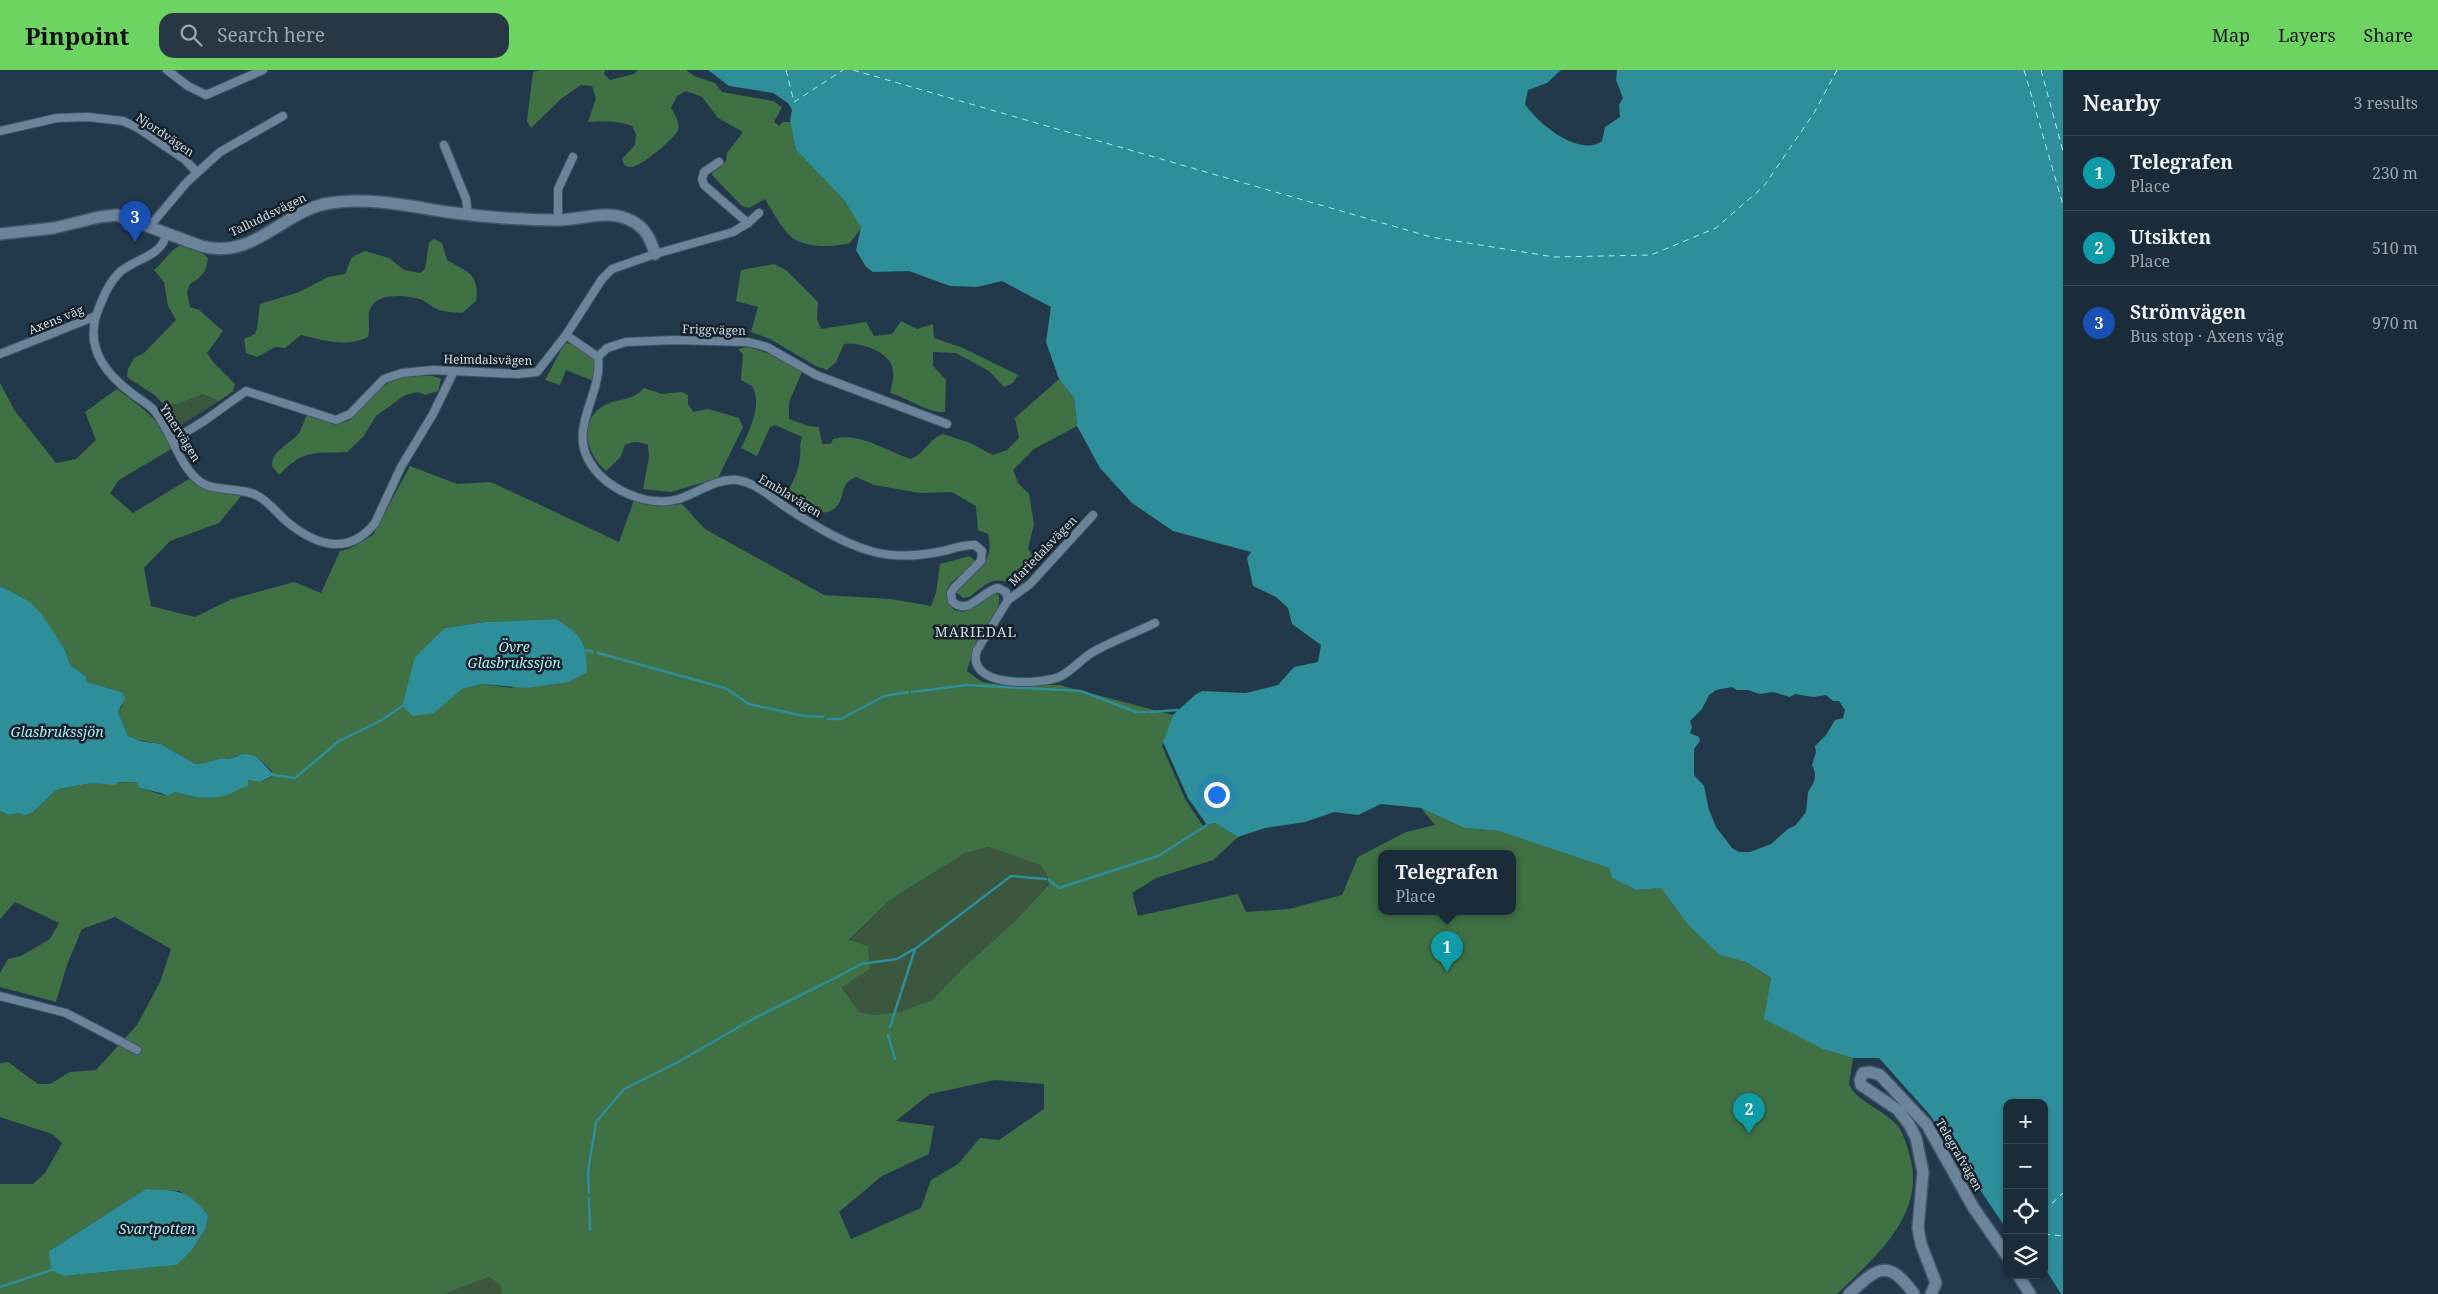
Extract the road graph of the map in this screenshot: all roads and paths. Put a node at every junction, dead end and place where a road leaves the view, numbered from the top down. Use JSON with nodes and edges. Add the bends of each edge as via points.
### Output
{"nodes":[{"id":1,"x":167,"y":70,"type":"edge"},
{"id":2,"x":263,"y":70,"type":"edge"},
{"id":3,"x":283,"y":116,"type":"dead end"},
{"id":4,"x":0,"y":131,"type":"edge"},
{"id":5,"x":444,"y":145,"type":"dead end"},
{"id":6,"x":573,"y":157,"type":"dead end"},
{"id":7,"x":719,"y":162,"type":"dead end"},
{"id":8,"x":197,"y":172,"type":"junction"},
{"id":9,"x":759,"y":213,"type":"dead end"},
{"id":10,"x":468,"y":215,"type":"junction"},
{"id":11,"x":558,"y":220,"type":"junction"},
{"id":12,"x":748,"y":223,"type":"junction"},
{"id":13,"x":150,"y":226,"type":"junction"},
{"id":14,"x":164,"y":232,"type":"junction"},
{"id":15,"x":0,"y":234,"type":"edge"},
{"id":16,"x":654,"y":254,"type":"junction"},
{"id":17,"x":96,"y":316,"type":"junction"},
{"id":18,"x":566,"y":335,"type":"junction"},
{"id":19,"x":0,"y":354,"type":"edge"},
{"id":20,"x":598,"y":357,"type":"junction"},
{"id":21,"x":454,"y":371,"type":"junction"},
{"id":22,"x":947,"y":424,"type":"dead end"},
{"id":23,"x":173,"y":440,"type":"junction"},
{"id":24,"x":1093,"y":515,"type":"dead end"},
{"id":25,"x":978,"y":546,"type":"joint"},
{"id":26,"x":1008,"y":600,"type":"junction"},
{"id":27,"x":1156,"y":623,"type":"dead end"},
{"id":28,"x":0,"y":996,"type":"edge"},
{"id":29,"x":137,"y":1050,"type":"dead end"},
{"id":30,"x":2003,"y":1250,"type":"edge"},
{"id":31,"x":2021,"y":1279,"type":"edge"},
{"id":32,"x":1850,"y":1294,"type":"edge"},
{"id":33,"x":1914,"y":1294,"type":"edge"},
{"id":34,"x":1931,"y":1294,"type":"edge"},
{"id":35,"x":2030,"y":1294,"type":"edge"}],
"edges":[{"from":1,"to":2,"type":"street","via":[[206,95]]},
{"from":3,"to":8,"type":"street","via":[[228,146]]},
{"from":4,"to":8,"type":"street","name":"Njordvägen","via":[[58,118],[122,121],[138,128]]},
{"from":5,"to":10,"type":"street","via":[[466,199]]},
{"from":6,"to":11,"type":"street","via":[[558,189]]},
{"from":7,"to":12,"type":"street","via":[[704,172],[704,185]]},
{"from":8,"to":13,"type":"street"},
{"from":9,"to":12,"type":"street","name":"Heimdalsvägen"},
{"from":10,"to":11,"type":"street","name":"Talluddsvägen"},
{"from":10,"to":14,"type":"street","name":"Talluddsvägen","via":[[354,200],[320,205],[247,244],[232,248],[208,248]]},
{"from":11,"to":16,"type":"street","name":"Talluddsvägen","via":[[614,215],[627,218],[649,235]]},
{"from":12,"to":16,"type":"street","name":"Heimdalsvägen","via":[[733,232]]},
{"from":13,"to":14,"type":"street","name":"Talluddsvägen"},
{"from":13,"to":15,"type":"street","name":"Talluddsvägen","via":[[112,215],[54,228]]},
{"from":14,"to":17,"type":"street","name":"Axens väg","via":[[165,238],[160,247],[117,275]]},
{"from":16,"to":18,"type":"street","name":"Heimdalsvägen","via":[[607,273]]},
{"from":17,"to":19,"type":"street","name":"Axens väg"},
{"from":17,"to":23,"type":"street","name":"Ymervägen","via":[[93,339],[104,366],[120,385],[156,412]]},
{"from":18,"to":20,"type":"street"},
{"from":18,"to":21,"type":"street","name":"Heimdalsvägen","via":[[537,372]]},
{"from":20,"to":22,"type":"street","name":"Friggvägen","via":[[607,348],[626,342],[748,342],[767,347],[816,375]]},
{"from":20,"to":25,"type":"street","name":"Emblavägen","via":[[600,370],[581,437],[595,470],[621,490],[643,499],[665,501],[736,480],[766,493],[838,537],[873,552],[912,555]]},
{"from":21,"to":23,"type":"street","name":"Heimdalsvägen","via":[[392,375],[377,385],[350,414],[336,420],[246,391]]},
{"from":21,"to":23,"type":"street","name":"Ymervägen","via":[[375,523],[360,537],[346,543],[328,544],[313,539],[258,496],[200,481],[187,468]]},
{"from":24,"to":26,"type":"street","name":"Mariedalsvägen","via":[[1030,584]]},
{"from":25,"to":26,"type":"street","name":"Mariedalsvägen","via":[[981,561],[954,588],[952,601],[960,607],[967,606],[998,588],[1006,592]]},
{"from":26,"to":27,"type":"street","name":"Mariedalsvägen","via":[[983,638],[975,657],[981,671],[997,680],[1055,678],[1096,650]]},
{"from":28,"to":29,"type":"street","via":[[66,1013]]},
{"from":30,"to":34,"type":"street","name":"Telegrafvägen","via":[[1973,1207],[1927,1125],[1880,1075],[1863,1073],[1861,1085],[1898,1110],[1916,1138],[1923,1172],[1918,1228],[1936,1283]]},
{"from":31,"to":35,"type":"street"},
{"from":32,"to":33,"type":"street","via":[[1870,1274],[1881,1271],[1899,1276]]}]}
